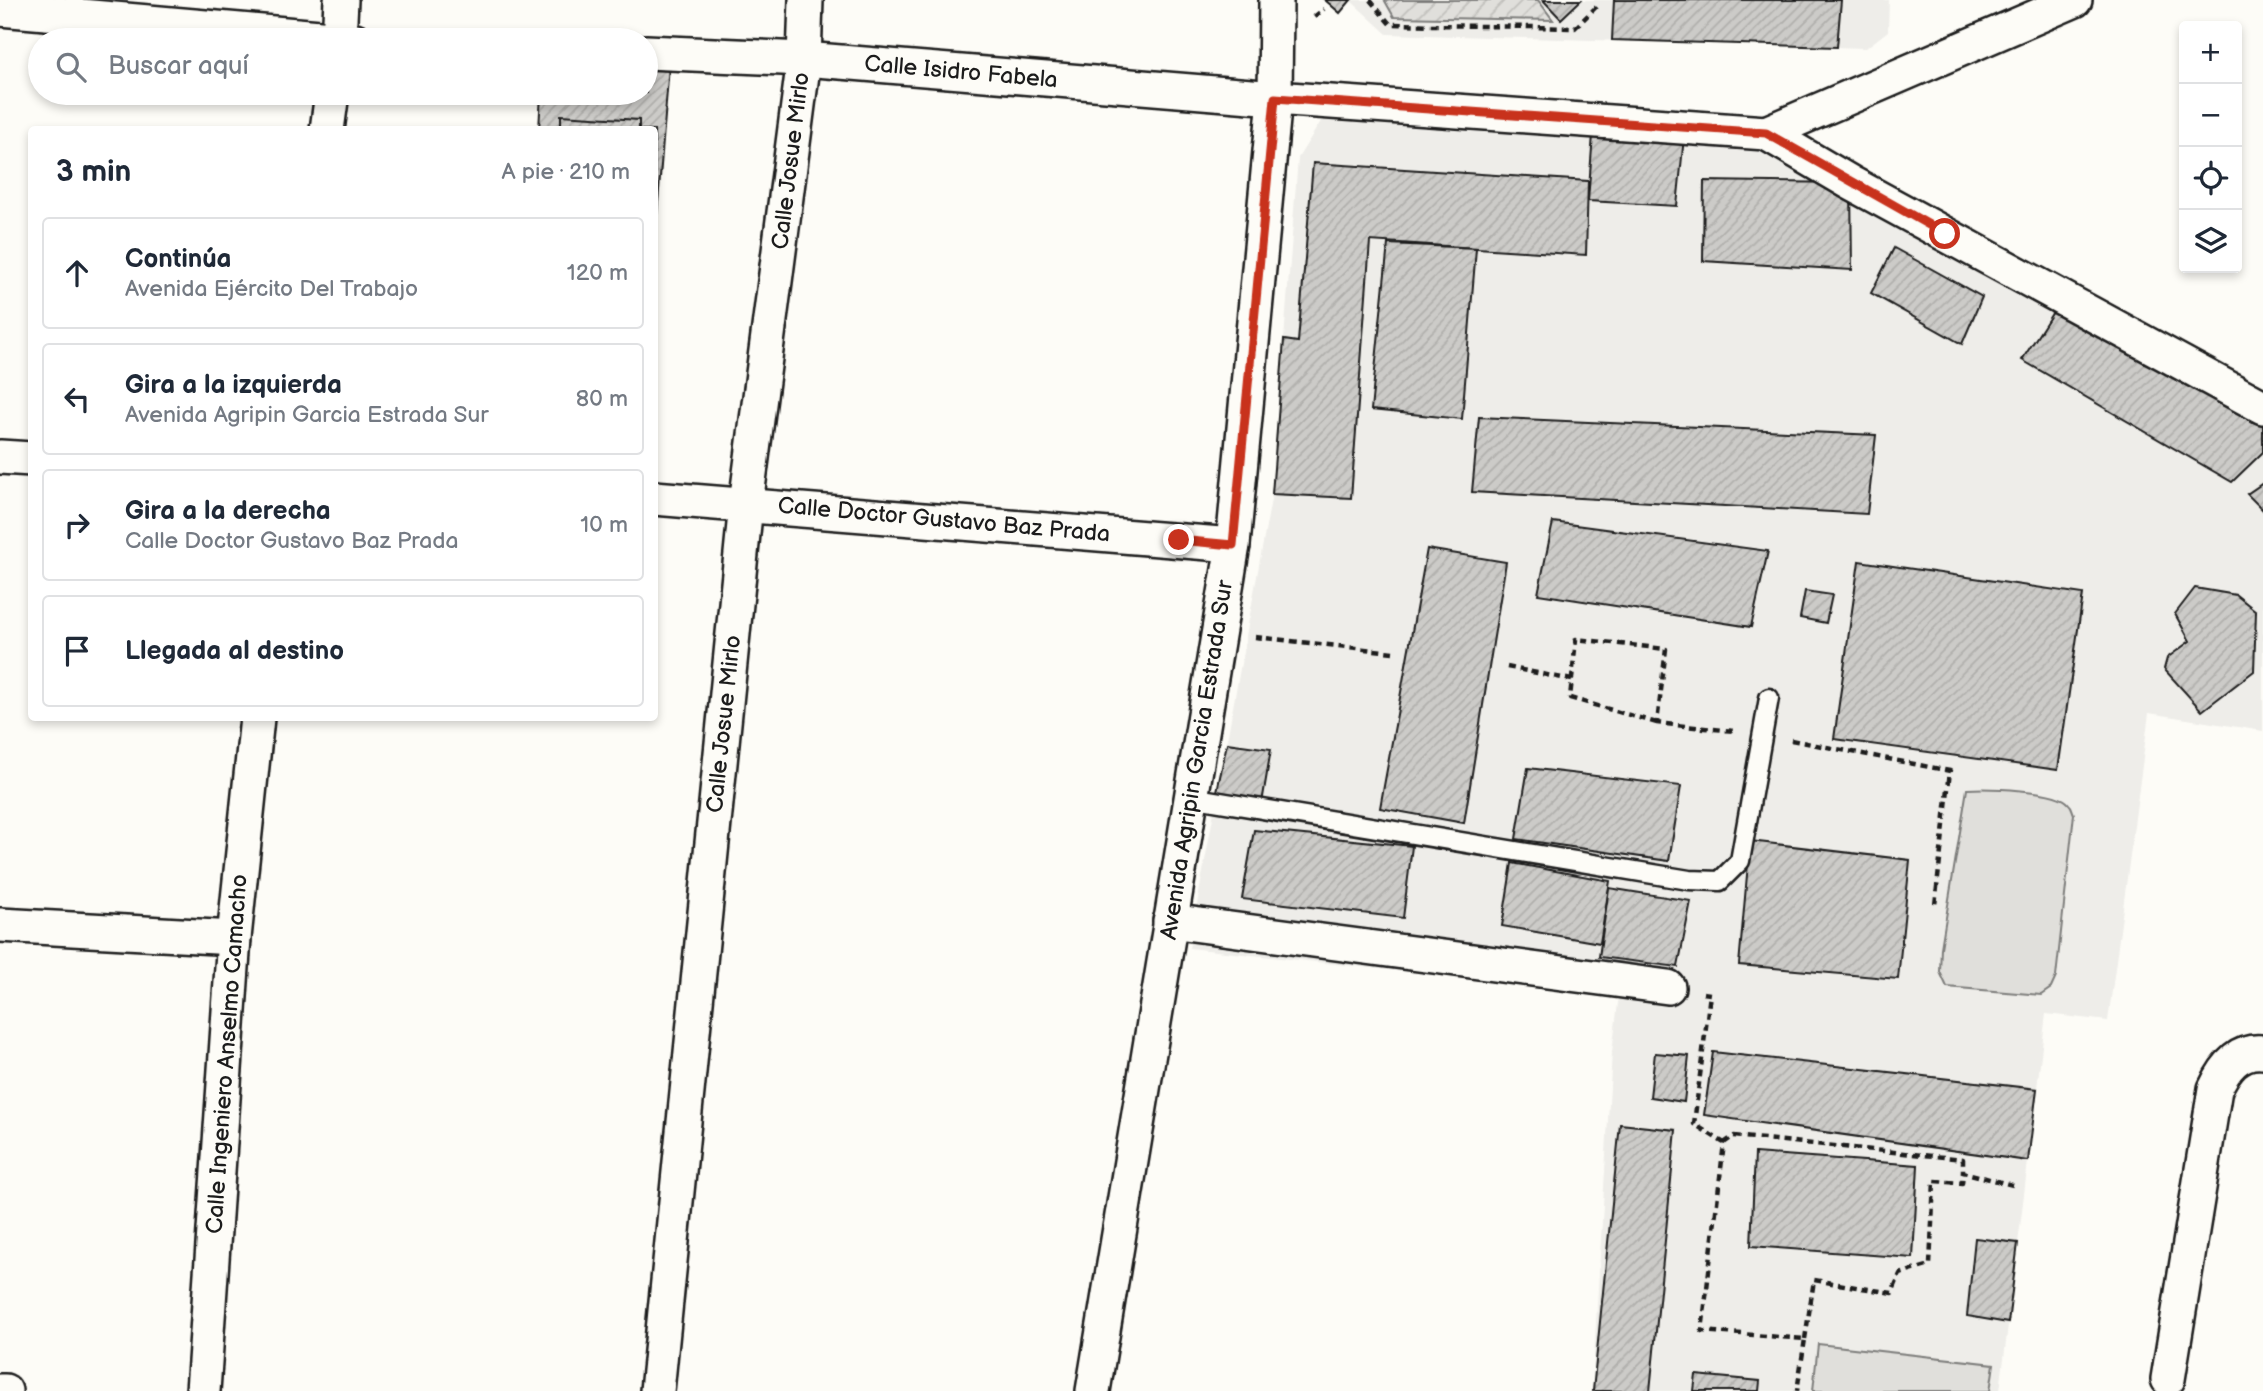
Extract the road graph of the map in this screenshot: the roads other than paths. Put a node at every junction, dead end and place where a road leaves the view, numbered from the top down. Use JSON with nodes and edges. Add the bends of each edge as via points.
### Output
{"nodes":[{"id":1,"x":341,"y":0,"type":"edge"},
{"id":2,"x":806,"y":0,"type":"edge"},
{"id":3,"x":1276,"y":0,"type":"edge"},
{"id":4,"x":2076,"y":0,"type":"edge"},
{"id":5,"x":0,"y":9,"type":"edge"},
{"id":6,"x":208,"y":28,"type":"edge"},
{"id":7,"x":340,"y":28,"type":"edge"},
{"id":8,"x":658,"y":53,"type":"edge"},
{"id":9,"x":804,"y":59,"type":"junction"},
{"id":10,"x":1275,"y":98,"type":"junction"},
{"id":11,"x":330,"y":105,"type":"edge"},
{"id":12,"x":328,"y":126,"type":"edge"},
{"id":13,"x":1766,"y":133,"type":"junction"},
{"id":14,"x":2263,"y":407,"type":"edge"},
{"id":15,"x":0,"y":457,"type":"edge"},
{"id":16,"x":28,"y":459,"type":"edge"},
{"id":17,"x":658,"y":498,"type":"edge"},
{"id":18,"x":746,"y":504,"type":"junction"},
{"id":19,"x":1233,"y":545,"type":"junction"},
{"id":20,"x":1769,"y":698,"type":"dead end"},
{"id":21,"x":257,"y":721,"type":"edge"},
{"id":22,"x":1190,"y":797,"type":"junction"},
{"id":23,"x":1170,"y":921,"type":"junction"},
{"id":24,"x":0,"y":925,"type":"edge"},
{"id":25,"x":234,"y":938,"type":"junction"},
{"id":26,"x":1668,"y":987,"type":"road end"},
{"id":27,"x":2263,"y":1052,"type":"edge"},
{"id":28,"x":2168,"y":1379,"type":"dead end"},
{"id":29,"x":203,"y":1391,"type":"edge"},
{"id":30,"x":657,"y":1391,"type":"edge"},
{"id":31,"x":1093,"y":1391,"type":"edge"}],
"edges":[{"from":1,"to":7,"type":"street"},
{"from":2,"to":9,"type":"street","name":"Calle Josue Mirlo"},
{"from":3,"to":10,"type":"street","name":"Avenida Agripin Garcia Estrada Sur"},
{"from":4,"to":13,"type":"street"},
{"from":5,"to":6,"type":"street"},
{"from":8,"to":9,"type":"street","name":"Calle Isidro Fabela"},
{"from":9,"to":10,"type":"street","name":"Calle Isidro Fabela"},
{"from":9,"to":18,"type":"street","name":"Calle Josue Mirlo"},
{"from":10,"to":13,"type":"street","name":"Calle Isidro Fabela"},
{"from":10,"to":19,"type":"street","name":"Avenida Agripin Garcia Estrada Sur"},
{"from":11,"to":12,"type":"street"},
{"from":13,"to":14,"type":"street"},
{"from":15,"to":16,"type":"street"},
{"from":17,"to":18,"type":"street","name":"Calle Doctor Gustavo Baz Prada"},
{"from":18,"to":19,"type":"street","name":"Calle Doctor Gustavo Baz Prada"},
{"from":18,"to":30,"type":"street","name":"Calle Josue Mirlo"},
{"from":19,"to":22,"type":"street","name":"Avenida Agripin Garcia Estrada Sur"},
{"from":20,"to":22,"type":"lane","via":[[1740,861],[1720,881],[1689,880]]},
{"from":21,"to":25,"type":"street","name":"Calle Ingeniero Anselmo Camacho"},
{"from":22,"to":23,"type":"street","name":"Avenida Agripin Garcia Estrada Sur"},
{"from":23,"to":26,"type":"street"},
{"from":23,"to":31,"type":"street","name":"Avenida Agripin Garcia Estrada Sur"},
{"from":24,"to":25,"type":"street"},
{"from":25,"to":29,"type":"street","name":"Calle Ingeniero Anselmo Camacho"},
{"from":27,"to":28,"type":"street","via":[[2239,1056],[2224,1068],[2215,1089]]}]}
